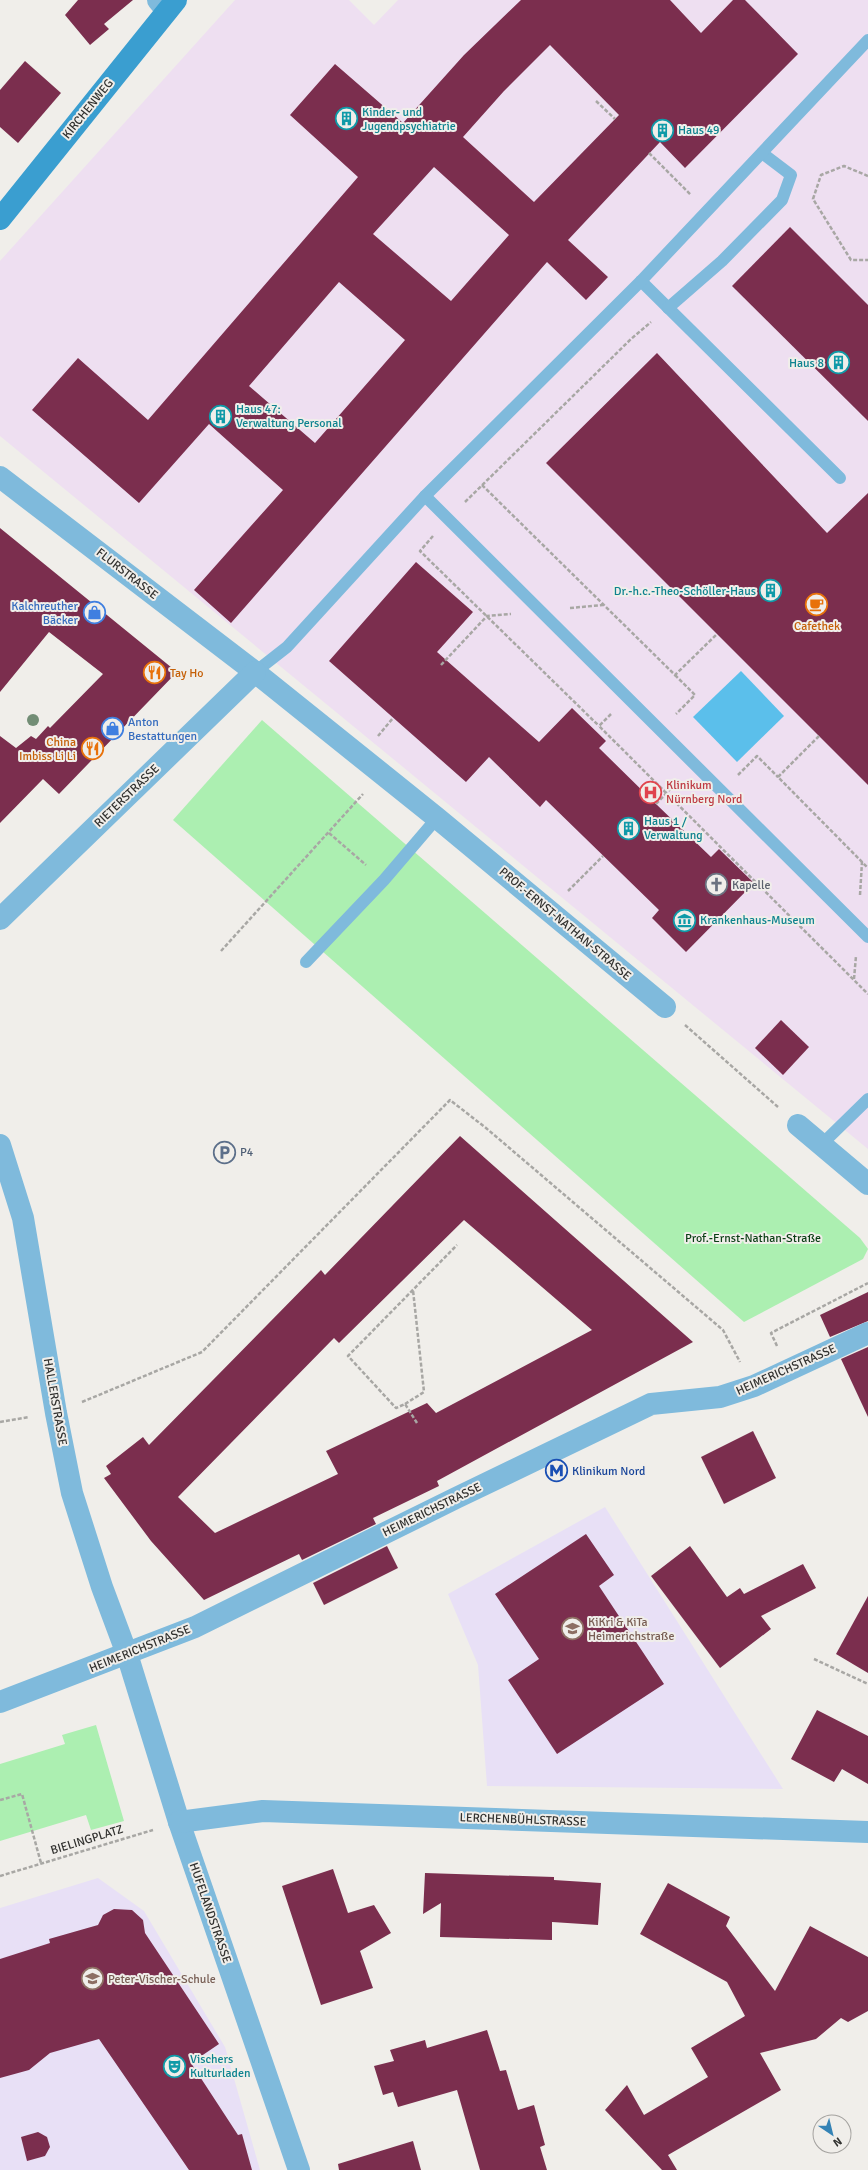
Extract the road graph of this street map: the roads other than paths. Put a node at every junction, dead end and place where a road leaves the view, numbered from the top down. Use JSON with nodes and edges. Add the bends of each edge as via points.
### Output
{"nodes":[{"id":1,"x":167,"y":4,"type":"edge"},
{"id":2,"x":868,"y":40,"type":"edge"},
{"id":3,"x":762,"y":153,"type":"junction"},
{"id":4,"x":0,"y":219,"type":"edge"},
{"id":5,"x":641,"y":281,"type":"junction"},
{"id":6,"x":668,"y":308,"type":"junction"},
{"id":7,"x":0,"y":477,"type":"edge"},
{"id":8,"x":840,"y":478,"type":"dead end"},
{"id":9,"x":424,"y":496,"type":"junction"},
{"id":10,"x":255,"y":672,"type":"junction"},
{"id":11,"x":437,"y":818,"type":"junction"},
{"id":12,"x":0,"y":919,"type":"edge"},
{"id":13,"x":868,"y":937,"type":"edge"},
{"id":14,"x":306,"y":962,"type":"dead end"},
{"id":15,"x":665,"y":1007,"type":"road end"},
{"id":16,"x":868,"y":1099,"type":"edge"},
{"id":17,"x":798,"y":1125,"type":"road end"},
{"id":18,"x":822,"y":1144,"type":"junction"},
{"id":19,"x":0,"y":1145,"type":"edge"},
{"id":20,"x":868,"y":1184,"type":"edge"},
{"id":21,"x":868,"y":1333,"type":"edge"},
{"id":22,"x":127,"y":1654,"type":"junction"},
{"id":23,"x":0,"y":1702,"type":"edge"},
{"id":24,"x":179,"y":1822,"type":"junction"},
{"id":25,"x":868,"y":1832,"type":"edge"},
{"id":26,"x":299,"y":2170,"type":"edge"}],
"edges":[{"from":1,"to":4,"type":"street","name":"KIRCHENWEG"},
{"from":2,"to":3,"type":"lane"},
{"from":3,"to":5,"type":"lane"},
{"from":3,"to":6,"type":"lane","via":[[792,175],[782,200],[722,261]]},
{"from":5,"to":6,"type":"lane"},
{"from":5,"to":9,"type":"lane"},
{"from":6,"to":8,"type":"lane"},
{"from":7,"to":10,"type":"street","name":"FLURSTRASSE"},
{"from":9,"to":10,"type":"lane","via":[[287,647]]},
{"from":9,"to":13,"type":"lane"},
{"from":10,"to":11,"type":"street","name":"PROF.-ERNST-NATHAN-STRASSE"},
{"from":10,"to":12,"type":"street","name":"RIETERSTRASSE"},
{"from":11,"to":14,"type":"lane","via":[[384,880]]},
{"from":11,"to":15,"type":"street","name":"PROF.-ERNST-NATHAN-STRASSE"},
{"from":16,"to":18,"type":"lane"},
{"from":17,"to":18,"type":"street"},
{"from":18,"to":20,"type":"street"},
{"from":19,"to":22,"type":"street","name":"HALLERSTRASSE","via":[[23,1218],[72,1493],[102,1588]]},
{"from":21,"to":22,"type":"street","name":"HEIMERICHSTRASSE","via":[[754,1386],[720,1397],[652,1404],[195,1627]]},
{"from":22,"to":23,"type":"street","name":"HEIMERICHSTRASSE"},
{"from":22,"to":24,"type":"street","name":"HUFELANDSTRASSE"},
{"from":24,"to":25,"type":"street","name":"LERCHENBÜHLSTRASSE","via":[[263,1811]]},
{"from":24,"to":26,"type":"street","name":"HUFELANDSTRASSE"}]}
